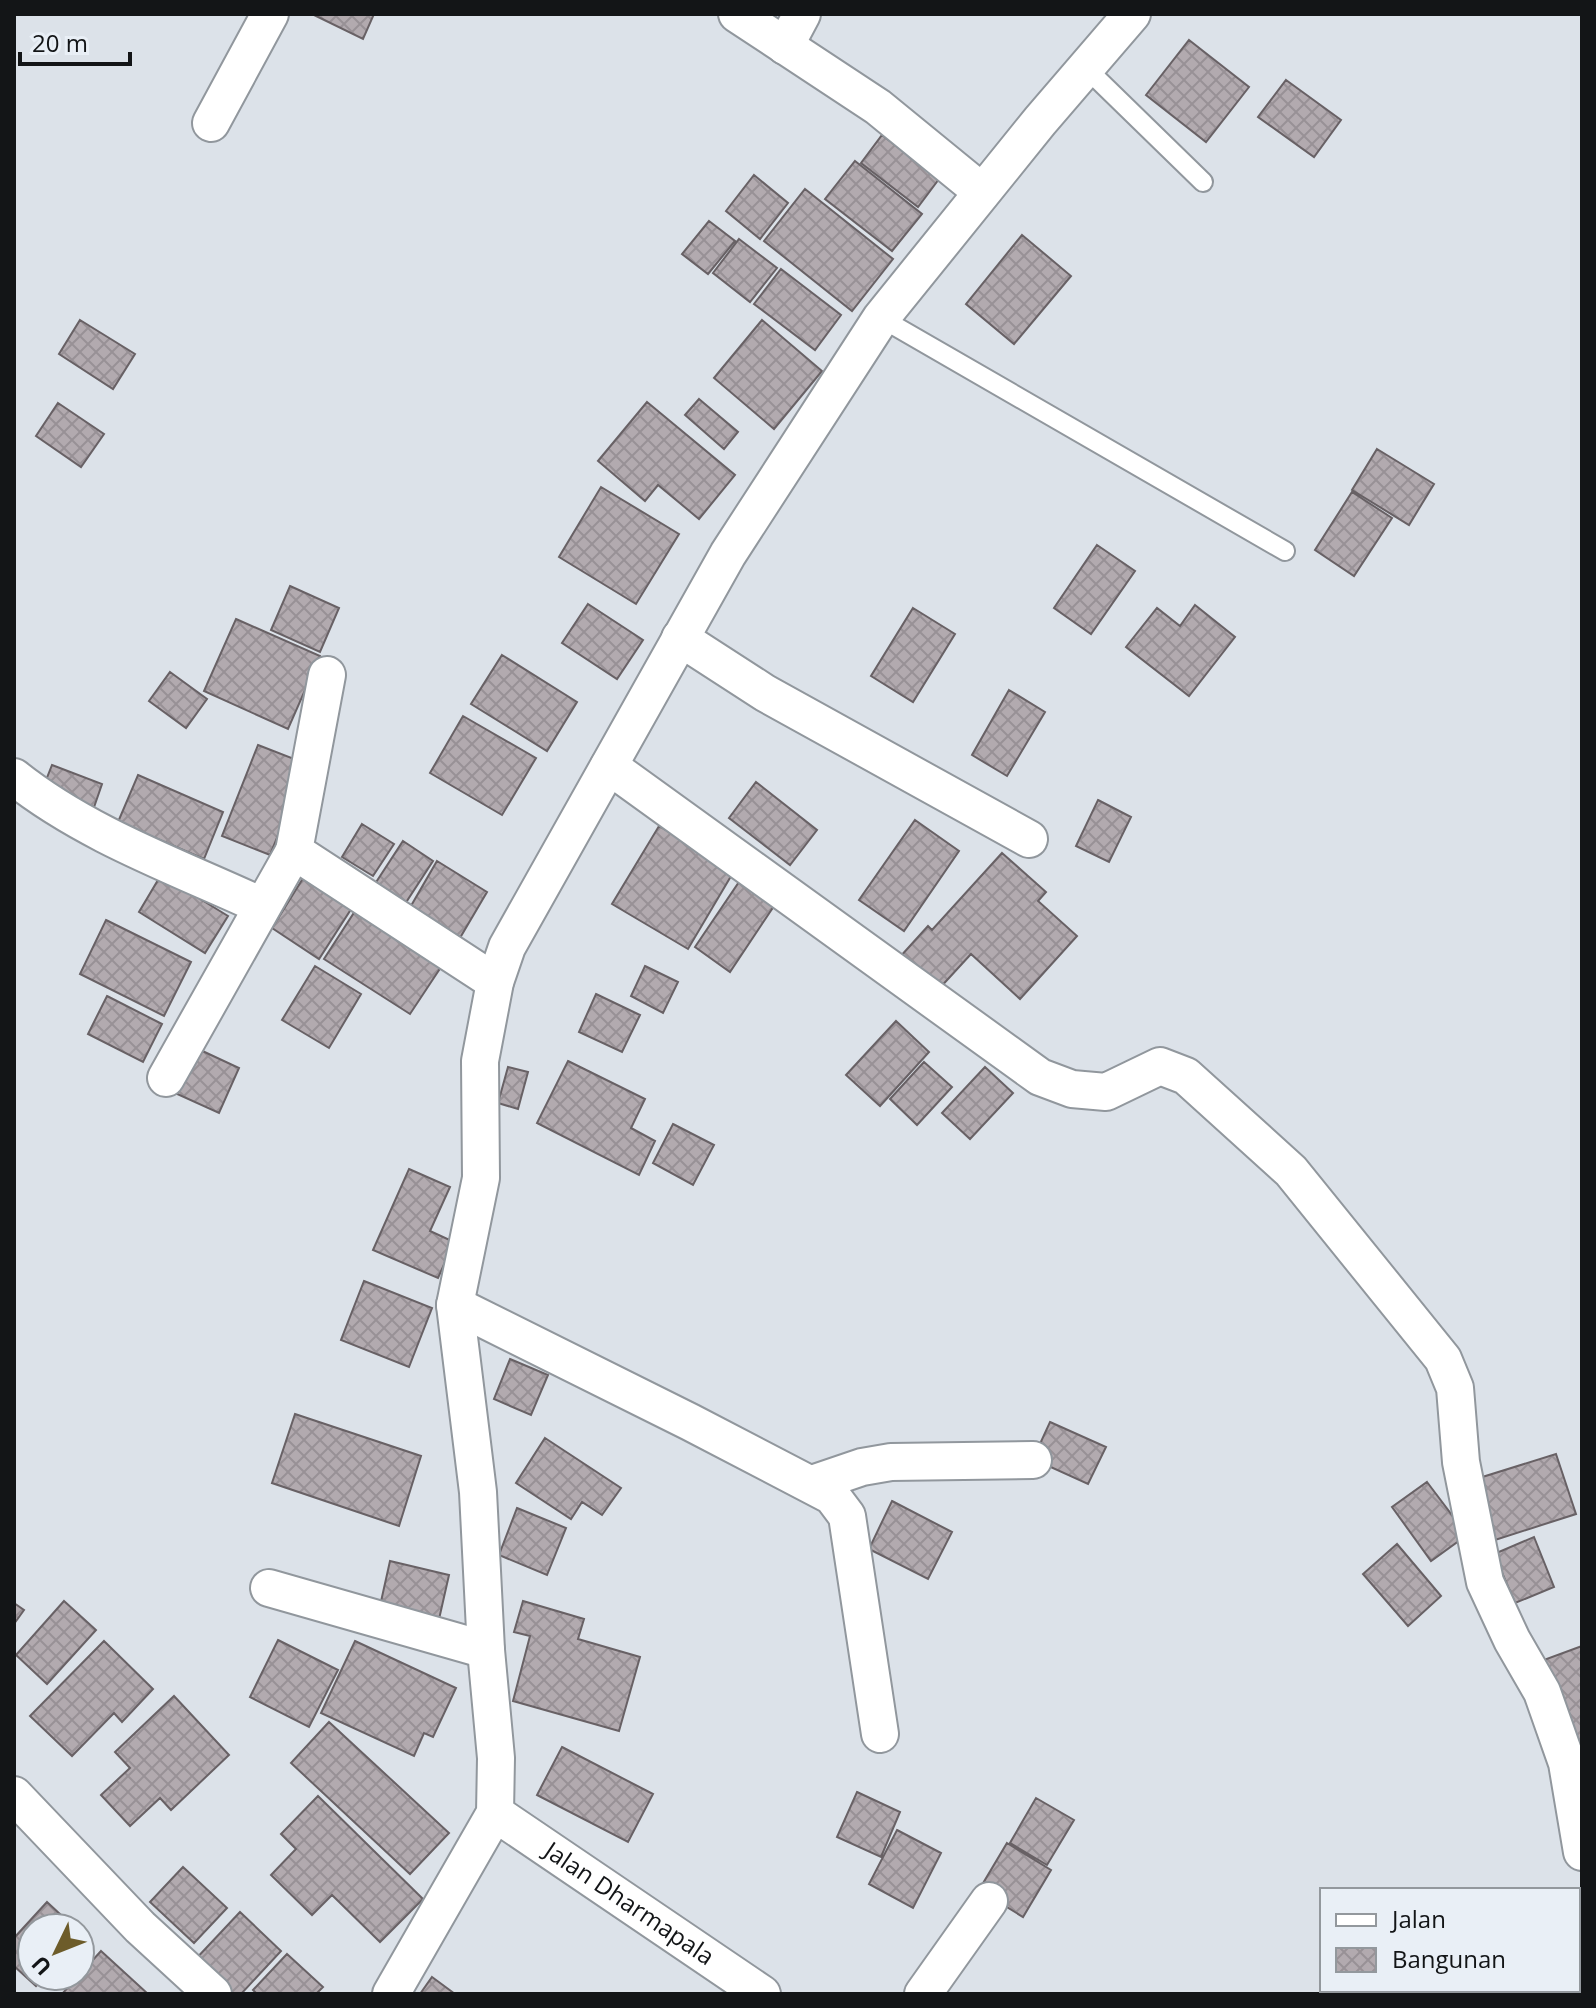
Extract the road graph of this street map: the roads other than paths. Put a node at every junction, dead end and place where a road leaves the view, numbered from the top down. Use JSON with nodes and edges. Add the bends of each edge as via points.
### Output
{"nodes":[{"id":1,"x":270,"y":14,"type":"edge"},
{"id":2,"x":737,"y":14,"type":"edge"},
{"id":3,"x":802,"y":14,"type":"edge"},
{"id":4,"x":1132,"y":14,"type":"edge"},
{"id":5,"x":785,"y":46,"type":"junction"},
{"id":6,"x":1087,"y":69,"type":"junction"},
{"id":7,"x":211,"y":123,"type":"dead end"},
{"id":8,"x":1203,"y":182,"type":"dead end"},
{"id":9,"x":982,"y":192,"type":"junction"},
{"id":10,"x":881,"y":318,"type":"junction"},
{"id":11,"x":1285,"y":551,"type":"dead end"},
{"id":12,"x":680,"y":638,"type":"junction"},
{"id":13,"x":327,"y":675,"type":"dead end"},
{"id":14,"x":609,"y":766,"type":"junction"},
{"id":15,"x":14,"y":777,"type":"edge"},
{"id":16,"x":1029,"y":839,"type":"dead end"},
{"id":17,"x":294,"y":851,"type":"junction"},
{"id":18,"x":262,"y":906,"type":"junction"},
{"id":19,"x":495,"y":982,"type":"junction"},
{"id":20,"x":166,"y":1078,"type":"dead end"},
{"id":21,"x":455,"y":1305,"type":"junction"},
{"id":22,"x":1033,"y":1460,"type":"dead end"},
{"id":23,"x":812,"y":1484,"type":"junction"},
{"id":24,"x":269,"y":1588,"type":"dead end"},
{"id":25,"x":486,"y":1650,"type":"junction"},
{"id":26,"x":880,"y":1734,"type":"dead end"},
{"id":27,"x":18,"y":1803,"type":"edge"},
{"id":28,"x":495,"y":1813,"type":"junction"},
{"id":29,"x":1582,"y":1852,"type":"edge"},
{"id":30,"x":989,"y":1901,"type":"dead end"},
{"id":31,"x":213,"y":1994,"type":"edge"},
{"id":32,"x":391,"y":1994,"type":"edge"},
{"id":33,"x":762,"y":1994,"type":"edge"},
{"id":34,"x":923,"y":1994,"type":"edge"}],
"edges":[{"from":1,"to":7,"type":"street"},
{"from":2,"to":5,"type":"street"},
{"from":3,"to":5,"type":"street"},
{"from":4,"to":6,"type":"street"},
{"from":5,"to":9,"type":"street","via":[[878,107]]},
{"from":6,"to":8,"type":"lane"},
{"from":6,"to":9,"type":"street"},
{"from":9,"to":10,"type":"street"},
{"from":10,"to":11,"type":"lane"},
{"from":10,"to":12,"type":"street","via":[[728,554]]},
{"from":12,"to":14,"type":"street"},
{"from":12,"to":16,"type":"street","via":[[765,693]]},
{"from":13,"to":17,"type":"street"},
{"from":14,"to":19,"type":"street","via":[[507,947]]},
{"from":14,"to":29,"type":"street","via":[[1040,1077],[1072,1089],[1106,1092],[1160,1066],[1174,1070],[1291,1171],[1443,1359],[1455,1388],[1461,1462],[1485,1582],[1542,1692],[1567,1763]]},
{"from":15,"to":18,"type":"street","via":[[89,826]]},
{"from":17,"to":18,"type":"street"},
{"from":17,"to":19,"type":"street"},
{"from":18,"to":20,"type":"street"},
{"from":19,"to":21,"type":"street","via":[[480,1061],[481,1178]]},
{"from":21,"to":23,"type":"street"},
{"from":21,"to":25,"type":"street","via":[[478,1492]]},
{"from":22,"to":23,"type":"street","via":[[891,1462]]},
{"from":23,"to":26,"type":"street","via":[[832,1496],[847,1516]]},
{"from":24,"to":25,"type":"street"},
{"from":25,"to":28,"type":"street","via":[[496,1758]]},
{"from":27,"to":31,"type":"street"},
{"from":28,"to":32,"type":"street"},
{"from":28,"to":33,"type":"street","name":"Jalan Dharmapala"},
{"from":30,"to":34,"type":"street"}]}
